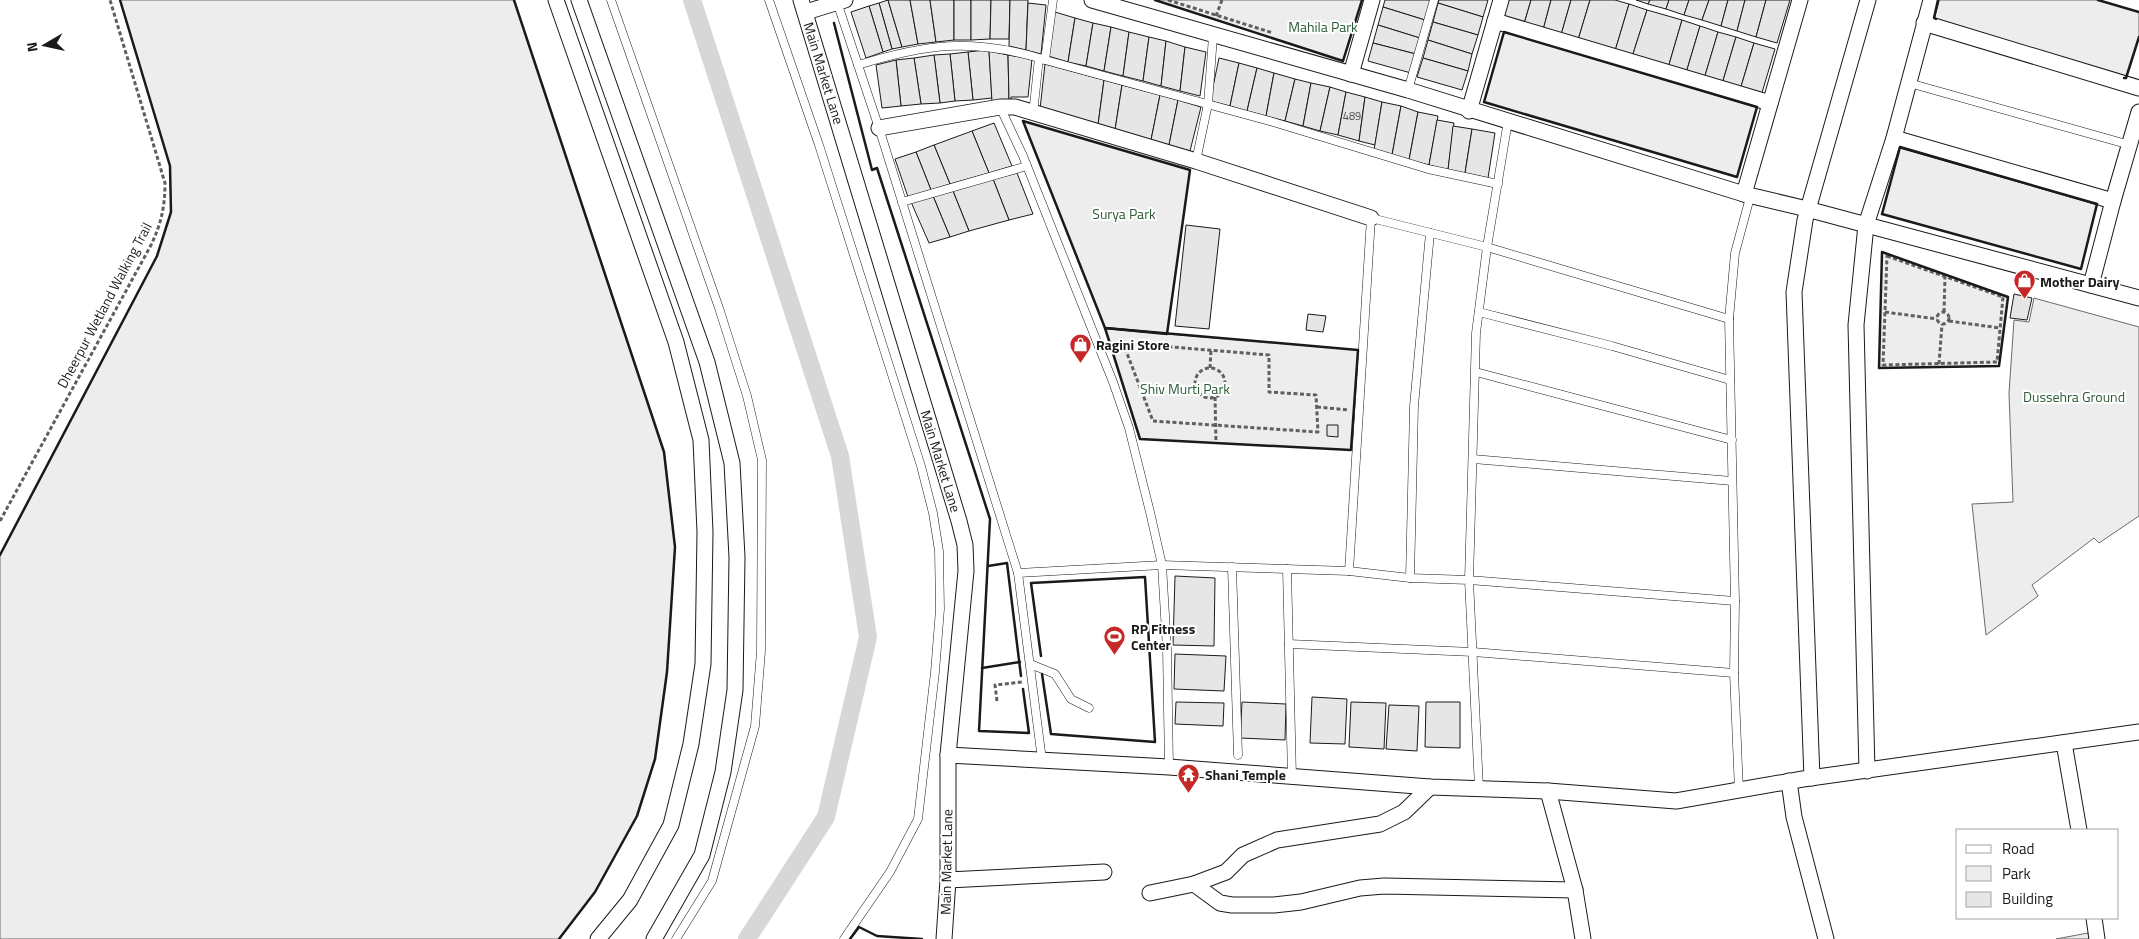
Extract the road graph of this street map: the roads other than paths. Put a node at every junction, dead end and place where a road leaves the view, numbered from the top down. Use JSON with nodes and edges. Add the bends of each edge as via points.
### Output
{"nodes":[{"id":1,"x":556,"y":0,"type":"edge"},
{"id":2,"x":579,"y":0,"type":"edge"},
{"id":3,"x":612,"y":0,"type":"edge"},
{"id":4,"x":769,"y":0,"type":"edge"},
{"id":5,"x":1052,"y":0,"type":"edge"},
{"id":6,"x":1092,"y":0,"type":"edge"},
{"id":7,"x":1372,"y":0,"type":"edge"},
{"id":8,"x":1434,"y":0,"type":"edge"},
{"id":9,"x":1501,"y":0,"type":"edge"},
{"id":10,"x":1800,"y":0,"type":"edge"},
{"id":11,"x":1868,"y":0,"type":"edge"},
{"id":12,"x":1931,"y":0,"type":"edge"},
{"id":13,"x":839,"y":1,"type":"edge"},
{"id":14,"x":804,"y":6,"type":"edge"},
{"id":15,"x":1495,"y":21,"type":"junction"},
{"id":16,"x":1924,"y":23,"type":"junction"},
{"id":17,"x":1214,"y":36,"type":"junction"},
{"id":18,"x":1042,"y":59,"type":"junction"},
{"id":19,"x":858,"y":65,"type":"junction"},
{"id":20,"x":1351,"y":74,"type":"junction"},
{"id":21,"x":1909,"y":83,"type":"junction"},
{"id":22,"x":2139,"y":88,"type":"edge"},
{"id":23,"x":1408,"y":90,"type":"junction"},
{"id":24,"x":1770,"y":102,"type":"junction"},
{"id":25,"x":1208,"y":104,"type":"junction"},
{"id":26,"x":1000,"y":107,"type":"junction"},
{"id":27,"x":1469,"y":110,"type":"junction"},
{"id":28,"x":2139,"y":112,"type":"edge"},
{"id":29,"x":1033,"y":114,"type":"junction"},
{"id":30,"x":1508,"y":121,"type":"junction"},
{"id":31,"x":879,"y":128,"type":"junction"},
{"id":32,"x":1894,"y":138,"type":"junction"},
{"id":33,"x":2130,"y":145,"type":"junction"},
{"id":34,"x":1196,"y":161,"type":"junction"},
{"id":35,"x":1027,"y":166,"type":"junction"},
{"id":36,"x":1498,"y":184,"type":"junction"},
{"id":37,"x":1744,"y":194,"type":"junction"},
{"id":38,"x":2112,"y":201,"type":"junction"},
{"id":39,"x":902,"y":202,"type":"junction"},
{"id":40,"x":1807,"y":209,"type":"junction"},
{"id":41,"x":1371,"y":218,"type":"junction"},
{"id":42,"x":1866,"y":225,"type":"junction"},
{"id":43,"x":1430,"y":233,"type":"junction"},
{"id":44,"x":1487,"y":247,"type":"junction"},
{"id":45,"x":2091,"y":284,"type":"junction"},
{"id":46,"x":2139,"y":298,"type":"edge"},
{"id":47,"x":1479,"y":312,"type":"junction"},
{"id":48,"x":1729,"y":319,"type":"junction"},
{"id":49,"x":1476,"y":372,"type":"junction"},
{"id":50,"x":1730,"y":380,"type":"junction"},
{"id":51,"x":1732,"y":440,"type":"junction"},
{"id":52,"x":1473,"y":459,"type":"junction"},
{"id":53,"x":1732,"y":481,"type":"junction"},
{"id":54,"x":1162,"y":565,"type":"junction"},
{"id":55,"x":1232,"y":566,"type":"junction"},
{"id":56,"x":1287,"y":569,"type":"junction"},
{"id":57,"x":1349,"y":571,"type":"junction"},
{"id":58,"x":1018,"y":573,"type":"junction"},
{"id":59,"x":1410,"y":578,"type":"junction"},
{"id":60,"x":1469,"y":580,"type":"junction"},
{"id":61,"x":1735,"y":601,"type":"junction"},
{"id":62,"x":1288,"y":644,"type":"junction"},
{"id":63,"x":1473,"y":652,"type":"junction"},
{"id":64,"x":1030,"y":664,"type":"junction"},
{"id":65,"x":1734,"y":673,"type":"junction"},
{"id":66,"x":1089,"y":708,"type":"dead end"},
{"id":67,"x":2139,"y":732,"type":"edge"},
{"id":68,"x":2064,"y":743,"type":"junction"},
{"id":69,"x":948,"y":754,"type":"junction"},
{"id":70,"x":1238,"y":755,"type":"dead end"},
{"id":71,"x":1042,"y":760,"type":"junction"},
{"id":72,"x":1169,"y":767,"type":"junction"},
{"id":73,"x":1867,"y":771,"type":"junction"},
{"id":74,"x":1292,"y":777,"type":"junction"},
{"id":75,"x":1812,"y":778,"type":"junction"},
{"id":76,"x":1790,"y":781,"type":"junction"},
{"id":77,"x":1430,"y":787,"type":"junction"},
{"id":78,"x":1479,"y":788,"type":"junction"},
{"id":79,"x":1548,"y":790,"type":"junction"},
{"id":80,"x":1739,"y":791,"type":"junction"},
{"id":81,"x":2079,"y":829,"type":"edge"},
{"id":82,"x":1104,"y":872,"type":"dead end"},
{"id":83,"x":948,"y":880,"type":"junction"},
{"id":84,"x":1194,"y":884,"type":"junction"},
{"id":85,"x":1574,"y":890,"type":"junction"},
{"id":86,"x":1150,"y":893,"type":"dead end"},
{"id":87,"x":2094,"y":919,"type":"edge"},
{"id":88,"x":598,"y":939,"type":"edge"},
{"id":89,"x":654,"y":939,"type":"edge"},
{"id":90,"x":676,"y":939,"type":"edge"},
{"id":91,"x":844,"y":939,"type":"edge"},
{"id":92,"x":944,"y":939,"type":"edge"},
{"id":93,"x":1583,"y":939,"type":"edge"},
{"id":94,"x":1826,"y":939,"type":"edge"},
{"id":95,"x":2097,"y":939,"type":"edge"}],
"edges":[{"from":1,"to":88,"type":"street","via":[[676,342],[701,440],[706,532],[703,664],[692,744],[671,825],[630,900]]},
{"from":2,"to":89,"type":"street","via":[[707,362],[732,463],[737,557],[735,690],[723,772],[702,855]]},
{"from":3,"to":90,"type":"lane","via":[[719,308],[747,396],[762,460],[761,641],[756,726],[712,881]]},
{"from":4,"to":91,"type":"lane","via":[[921,466],[938,551],[939,618],[918,819],[890,872]]},
{"from":5,"to":18,"type":"lane"},
{"from":6,"to":17,"type":"street"},
{"from":7,"to":20,"type":"street"},
{"from":8,"to":23,"type":"lane"},
{"from":9,"to":15,"type":"street"},
{"from":10,"to":24,"type":"street"},
{"from":11,"to":40,"type":"street"},
{"from":12,"to":16,"type":"street"},
{"from":13,"to":14,"type":"street"},
{"from":13,"to":19,"type":"lane"},
{"from":14,"to":69,"type":"street","name":"Main Market Lane","via":[[965,545],[966,571]]},
{"from":15,"to":24,"type":"street"},
{"from":15,"to":27,"type":"street"},
{"from":16,"to":21,"type":"street"},
{"from":16,"to":22,"type":"street"},
{"from":17,"to":20,"type":"street"},
{"from":17,"to":25,"type":"lane"},
{"from":18,"to":19,"type":"lane","via":[[981,45],[942,46],[900,52]]},
{"from":18,"to":25,"type":"lane"},
{"from":18,"to":29,"type":"lane"},
{"from":19,"to":31,"type":"lane"},
{"from":20,"to":23,"type":"street"},
{"from":21,"to":32,"type":"street"},
{"from":21,"to":33,"type":"lane"},
{"from":23,"to":27,"type":"street"},
{"from":24,"to":37,"type":"street"},
{"from":25,"to":34,"type":"lane"},
{"from":25,"to":36,"type":"lane","via":[[1428,169]]},
{"from":26,"to":29,"type":"street","via":[[1014,107]]},
{"from":26,"to":31,"type":"street"},
{"from":26,"to":35,"type":"lane"},
{"from":27,"to":30,"type":"street"},
{"from":28,"to":33,"type":"street"},
{"from":29,"to":34,"type":"street"},
{"from":30,"to":36,"type":"lane"},
{"from":30,"to":37,"type":"street"},
{"from":31,"to":39,"type":"lane"},
{"from":32,"to":38,"type":"street"},
{"from":32,"to":42,"type":"street"},
{"from":33,"to":38,"type":"street"},
{"from":34,"to":41,"type":"street"},
{"from":35,"to":39,"type":"lane"},
{"from":35,"to":54,"type":"lane","via":[[1129,428]]},
{"from":36,"to":44,"type":"lane"},
{"from":37,"to":40,"type":"street"},
{"from":37,"to":48,"type":"lane","via":[[1748,201],[1735,253]]},
{"from":38,"to":45,"type":"street"},
{"from":39,"to":58,"type":"lane"},
{"from":40,"to":42,"type":"street"},
{"from":40,"to":75,"type":"street","via":[[1794,292]]},
{"from":41,"to":43,"type":"lane"},
{"from":41,"to":57,"type":"lane"},
{"from":42,"to":45,"type":"street"},
{"from":42,"to":73,"type":"street","via":[[1856,325]]},
{"from":43,"to":44,"type":"lane"},
{"from":43,"to":59,"type":"lane","via":[[1414,406]]},
{"from":44,"to":47,"type":"lane"},
{"from":44,"to":48,"type":"lane"},
{"from":45,"to":46,"type":"street"},
{"from":47,"to":49,"type":"lane"},
{"from":47,"to":50,"type":"lane"},
{"from":48,"to":50,"type":"lane"},
{"from":49,"to":51,"type":"lane"},
{"from":49,"to":52,"type":"lane"},
{"from":50,"to":51,"type":"lane"},
{"from":51,"to":53,"type":"lane"},
{"from":52,"to":53,"type":"lane"},
{"from":52,"to":60,"type":"lane"},
{"from":53,"to":61,"type":"lane"},
{"from":54,"to":55,"type":"lane"},
{"from":54,"to":58,"type":"lane"},
{"from":54,"to":72,"type":"lane"},
{"from":55,"to":56,"type":"lane"},
{"from":55,"to":70,"type":"lane"},
{"from":56,"to":57,"type":"lane"},
{"from":56,"to":62,"type":"lane"},
{"from":57,"to":59,"type":"lane"},
{"from":58,"to":64,"type":"lane"},
{"from":59,"to":60,"type":"lane"},
{"from":60,"to":61,"type":"lane"},
{"from":60,"to":63,"type":"lane"},
{"from":61,"to":65,"type":"lane"},
{"from":62,"to":63,"type":"lane"},
{"from":62,"to":74,"type":"lane"},
{"from":63,"to":65,"type":"lane"},
{"from":63,"to":78,"type":"lane"},
{"from":64,"to":66,"type":"lane","via":[[1055,674],[1071,700]]},
{"from":64,"to":71,"type":"lane"},
{"from":65,"to":80,"type":"lane"},
{"from":67,"to":68,"type":"street"},
{"from":68,"to":73,"type":"street"},
{"from":68,"to":81,"type":"street"},
{"from":69,"to":71,"type":"street"},
{"from":69,"to":83,"type":"street","name":"Main Market Lane"},
{"from":71,"to":72,"type":"street"},
{"from":72,"to":74,"type":"street"},
{"from":73,"to":75,"type":"street"},
{"from":74,"to":77,"type":"street"},
{"from":75,"to":76,"type":"street"},
{"from":76,"to":80,"type":"street"},
{"from":76,"to":94,"type":"street","via":[[1794,817]]},
{"from":77,"to":78,"type":"street"},
{"from":77,"to":84,"type":"street","via":[[1404,812],[1380,824],[1278,840],[1243,854],[1226,872]]},
{"from":78,"to":79,"type":"street"},
{"from":79,"to":80,"type":"street","via":[[1676,801]]},
{"from":79,"to":85,"type":"street"},
{"from":82,"to":83,"type":"street"},
{"from":83,"to":92,"type":"street","name":"Main Market Lane"},
{"from":84,"to":85,"type":"street","via":[[1220,903],[1232,905],[1301,902],[1360,888],[1384,886]]},
{"from":84,"to":86,"type":"street"},
{"from":85,"to":93,"type":"street"},
{"from":87,"to":95,"type":"street"}]}
